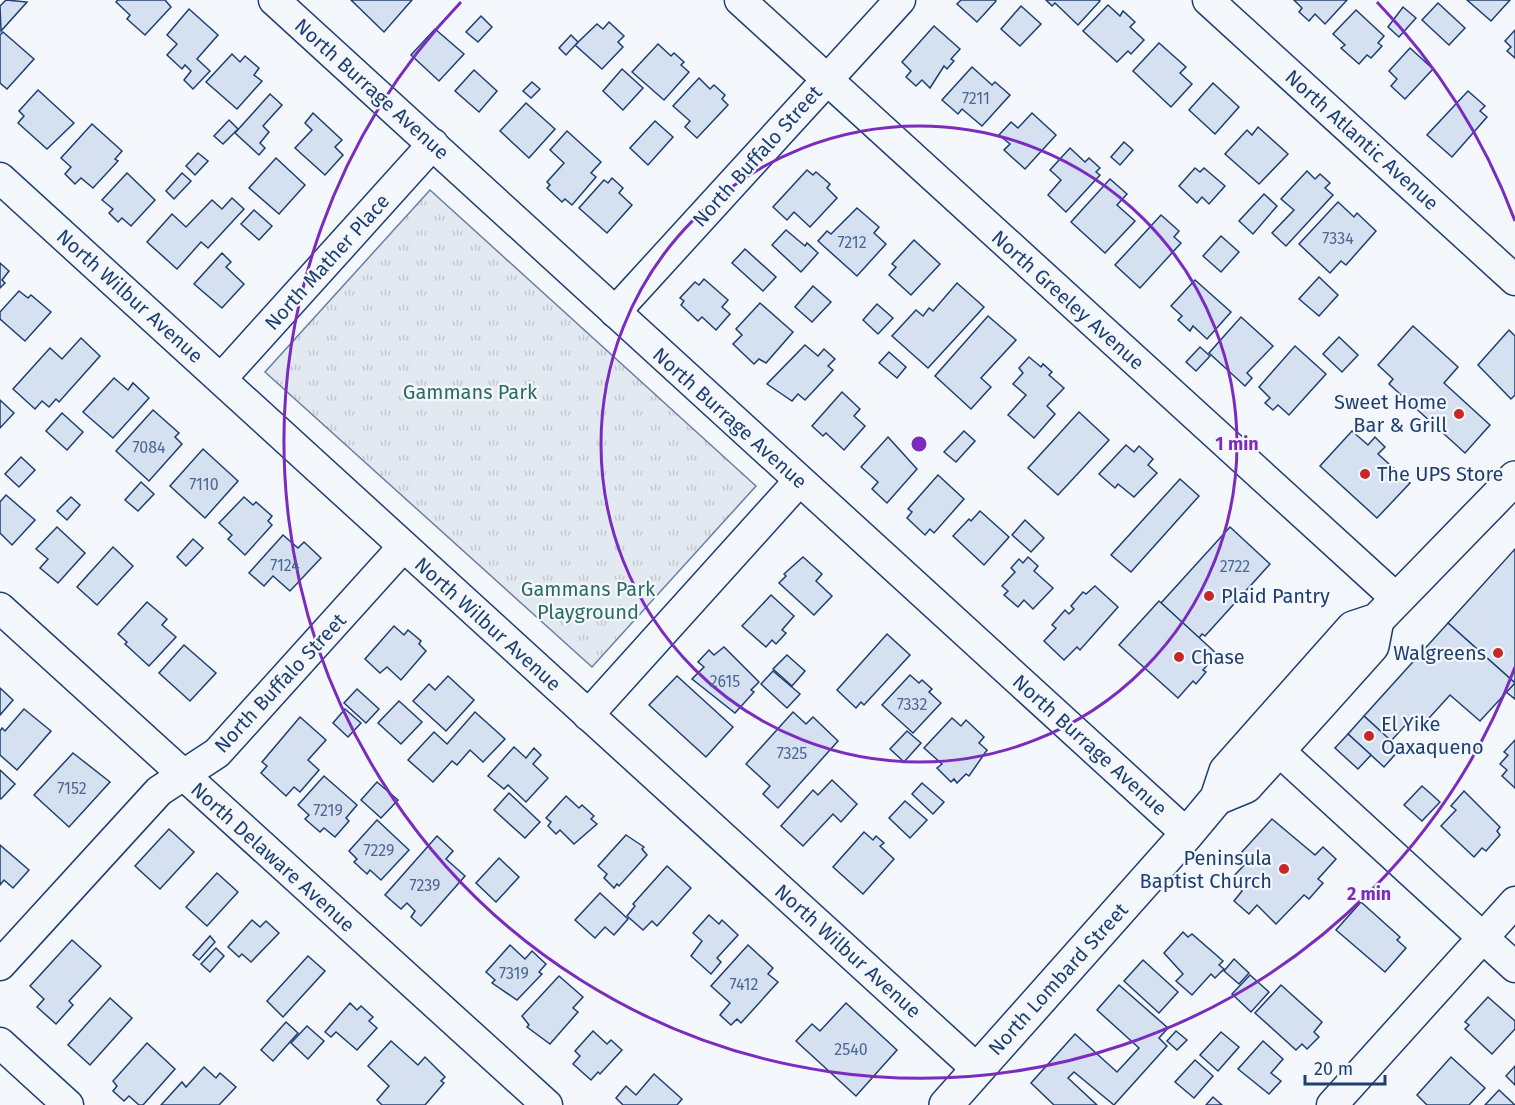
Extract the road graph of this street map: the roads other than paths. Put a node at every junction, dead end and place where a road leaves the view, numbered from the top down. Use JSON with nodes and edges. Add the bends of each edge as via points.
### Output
{"nodes":[{"id":1,"x":274,"y":0,"type":"edge"},
{"id":2,"x":740,"y":0,"type":"edge"},
{"id":3,"x":900,"y":0,"type":"edge"},
{"id":4,"x":1208,"y":0,"type":"edge"},
{"id":5,"x":827,"y":79,"type":"junction"},
{"id":6,"x":433,"y":144,"type":"junction"},
{"id":7,"x":0,"y":178,"type":"edge"},
{"id":8,"x":1515,"y":280,"type":"edge"},
{"id":9,"x":615,"y":312,"type":"junction"},
{"id":10,"x":221,"y":379,"type":"junction"},
{"id":11,"x":1515,"y":478,"type":"edge"},
{"id":12,"x":799,"y":481,"type":"junction"},
{"id":13,"x":404,"y":547,"type":"junction"},
{"id":14,"x":0,"y":608,"type":"edge"},
{"id":15,"x":1387,"y":610,"type":"junction"},
{"id":16,"x":588,"y":715,"type":"junction"},
{"id":17,"x":1278,"y":750,"type":"junction"},
{"id":18,"x":183,"y":776,"type":"junction"},
{"id":19,"x":1218,"y":798,"type":"junction"},
{"id":20,"x":1187,"y":834,"type":"junction"},
{"id":21,"x":1515,"y":902,"type":"edge"},
{"id":22,"x":1482,"y":937,"type":"junction"},
{"id":23,"x":0,"y":965,"type":"edge"},
{"id":24,"x":1515,"y":967,"type":"edge"},
{"id":25,"x":0,"y":1043,"type":"edge"},
{"id":26,"x":978,"y":1070,"type":"junction"},
{"id":27,"x":68,"y":1105,"type":"edge"},
{"id":28,"x":547,"y":1105,"type":"edge"},
{"id":29,"x":946,"y":1105,"type":"edge"},
{"id":30,"x":1332,"y":1105,"type":"edge"}],
"edges":[{"from":1,"to":6,"type":"street","name":"North Burrage Avenue"},
{"from":2,"to":5,"type":"street","name":"North Greeley Avenue"},
{"from":3,"to":5,"type":"street","name":"North Buffalo Street"},
{"from":4,"to":8,"type":"street","name":"North Atlantic Avenue"},
{"from":5,"to":9,"type":"street","name":"North Buffalo Street"},
{"from":5,"to":15,"type":"street","name":"North Greeley Avenue"},
{"from":6,"to":9,"type":"street","name":"North Burrage Avenue"},
{"from":6,"to":10,"type":"street","name":"North Mather Place"},
{"from":7,"to":10,"type":"street","name":"North Wilbur Avenue"},
{"from":9,"to":12,"type":"street","name":"North Burrage Avenue"},
{"from":10,"to":13,"type":"street","name":"North Wilbur Avenue"},
{"from":11,"to":15,"type":"main road","name":"North Lombard Street"},
{"from":12,"to":16,"type":"street"},
{"from":12,"to":20,"type":"street","name":"North Burrage Avenue"},
{"from":13,"to":16,"type":"street","name":"North Wilbur Avenue"},
{"from":13,"to":18,"type":"street","name":"North Buffalo Street","via":[[217,753]]},
{"from":14,"to":18,"type":"street","name":"North Delaware Avenue"},
{"from":15,"to":17,"type":"main road","name":"North Lombard Street","via":[[1372,646]]},
{"from":15,"to":19,"type":"main road","name":"North Lombard Street","via":[[1353,628],[1338,644],[1226,771]]},
{"from":16,"to":26,"type":"street","name":"North Wilbur Avenue"},
{"from":17,"to":19,"type":"main road","name":"North Lombard Street","via":[[1246,786]]},
{"from":17,"to":22,"type":"street"},
{"from":18,"to":23,"type":"street","name":"North Buffalo Street","via":[[159,791]]},
{"from":18,"to":28,"type":"street","name":"North Delaware Avenue"},
{"from":19,"to":20,"type":"main road","name":"North Lombard Street"},
{"from":20,"to":26,"type":"main road","name":"North Lombard Street"},
{"from":21,"to":22,"type":"street"},
{"from":22,"to":24,"type":"street"},
{"from":22,"to":30,"type":"street"},
{"from":25,"to":27,"type":"street"},
{"from":26,"to":29,"type":"main road","name":"North Lombard Street"}]}
